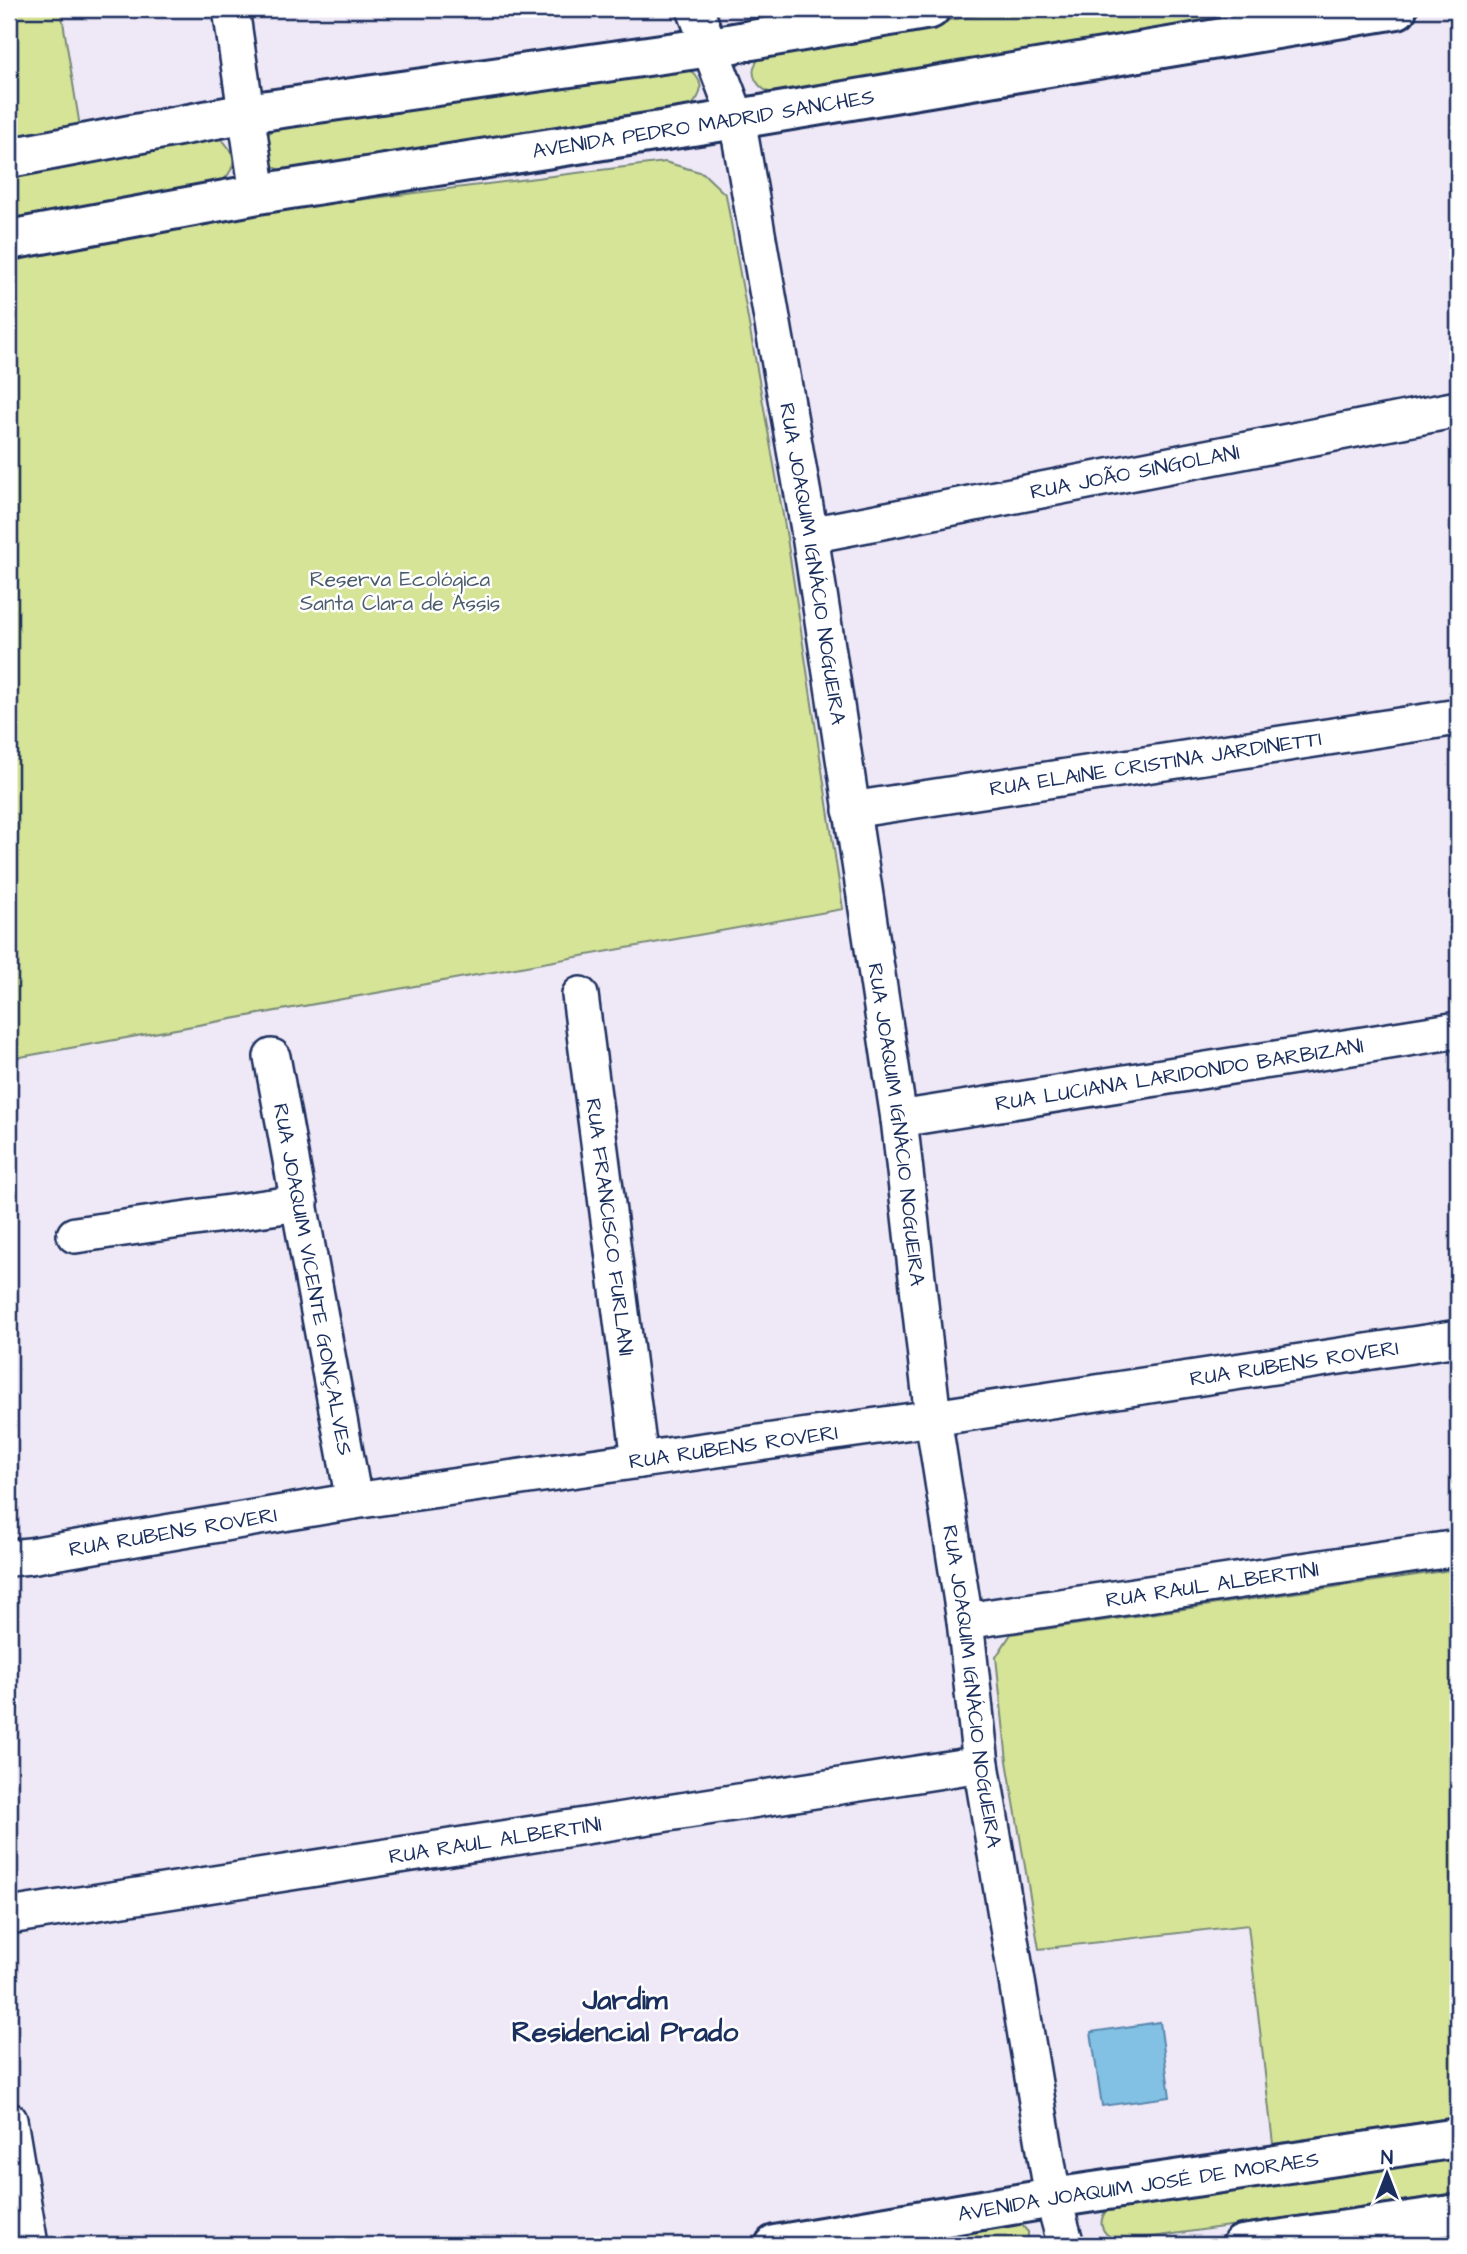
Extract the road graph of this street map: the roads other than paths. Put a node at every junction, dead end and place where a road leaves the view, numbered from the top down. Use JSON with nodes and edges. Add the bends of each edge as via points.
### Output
{"nodes":[{"id":1,"x":231,"y":9,"type":"edge"},
{"id":2,"x":695,"y":9,"type":"edge"},
{"id":3,"x":930,"y":9,"type":"edge"},
{"id":4,"x":1397,"y":9,"type":"edge"},
{"id":5,"x":711,"y":47,"type":"junction"},
{"id":6,"x":247,"y":113,"type":"junction"},
{"id":7,"x":737,"y":119,"type":"junction"},
{"id":8,"x":9,"y":158,"type":"edge"},
{"id":9,"x":258,"y":194,"type":"junction"},
{"id":10,"x":9,"y":240,"type":"edge"},
{"id":11,"x":1458,"y":410,"type":"edge"},
{"id":12,"x":810,"y":535,"type":"junction"},
{"id":13,"x":1458,"y":717,"type":"edge"},
{"id":14,"x":851,"y":810,"type":"junction"},
{"id":15,"x":580,"y":995,"type":"dead end"},
{"id":16,"x":1458,"y":1030,"type":"edge"},
{"id":17,"x":272,"y":1057,"type":"dead end"},
{"id":18,"x":899,"y":1119,"type":"junction"},
{"id":19,"x":300,"y":1203,"type":"junction"},
{"id":20,"x":75,"y":1235,"type":"dead end"},
{"id":21,"x":1458,"y":1338,"type":"edge"},
{"id":22,"x":933,"y":1418,"type":"junction"},
{"id":23,"x":640,"y":1460,"type":"junction"},
{"id":24,"x":354,"y":1501,"type":"junction"},
{"id":25,"x":1458,"y":1548,"type":"edge"},
{"id":26,"x":9,"y":1558,"type":"edge"},
{"id":27,"x":965,"y":1621,"type":"junction"},
{"id":28,"x":981,"y":1764,"type":"junction"},
{"id":29,"x":9,"y":1916,"type":"edge"},
{"id":30,"x":9,"y":2120,"type":"edge"},
{"id":31,"x":1458,"y":2138,"type":"edge"},
{"id":32,"x":1053,"y":2198,"type":"junction"},
{"id":33,"x":1458,"y":2214,"type":"edge"},
{"id":34,"x":30,"y":2245,"type":"edge"},
{"id":35,"x":775,"y":2245,"type":"edge"},
{"id":36,"x":1066,"y":2245,"type":"edge"},
{"id":37,"x":1242,"y":2245,"type":"edge"}],
"edges":[{"from":1,"to":6,"type":"street"},
{"from":2,"to":5,"type":"street","name":"RUA JOAQUIM IGNÁCIO NOGUEIRA"},
{"from":3,"to":5,"type":"street"},
{"from":4,"to":7,"type":"street","name":"AVENIDA PEDRO MADRID SANCHES"},
{"from":5,"to":6,"type":"street"},
{"from":5,"to":7,"type":"street","name":"RUA JOAQUIM IGNÁCIO NOGUEIRA"},
{"from":6,"to":8,"type":"street"},
{"from":6,"to":9,"type":"street"},
{"from":7,"to":9,"type":"street","name":"AVENIDA PEDRO MADRID SANCHES"},
{"from":7,"to":12,"type":"street","name":"RUA JOAQUIM IGNÁCIO NOGUEIRA"},
{"from":9,"to":10,"type":"street","name":"AVENIDA PEDRO MADRID SANCHES"},
{"from":11,"to":12,"type":"street","name":"RUA JOÃO SINGOLANI"},
{"from":12,"to":14,"type":"street","name":"RUA JOAQUIM IGNÁCIO NOGUEIRA"},
{"from":13,"to":14,"type":"street","name":"RUA ELAINE CRISTINA JARDINETTI"},
{"from":14,"to":18,"type":"street","name":"RUA JOAQUIM IGNÁCIO NOGUEIRA"},
{"from":15,"to":23,"type":"street","name":"RUA FRANCISCO FURLANI"},
{"from":16,"to":18,"type":"street","name":"RUA LUCIANA LARIDONDO BARBIZANI"},
{"from":17,"to":19,"type":"street","name":"RUA JOAQUIM VICENTE GONÇALVES"},
{"from":18,"to":22,"type":"street","name":"RUA JOAQUIM IGNÁCIO NOGUEIRA"},
{"from":19,"to":20,"type":"street"},
{"from":19,"to":24,"type":"street","name":"RUA JOAQUIM VICENTE GONÇALVES"},
{"from":21,"to":22,"type":"street","name":"RUA RUBENS ROVERI"},
{"from":22,"to":23,"type":"street","name":"RUA RUBENS ROVERI"},
{"from":22,"to":27,"type":"street","name":"RUA JOAQUIM IGNÁCIO NOGUEIRA"},
{"from":23,"to":24,"type":"street","name":"RUA RUBENS ROVERI"},
{"from":24,"to":26,"type":"street","name":"RUA RUBENS ROVERI"},
{"from":25,"to":27,"type":"street","name":"RUA RAUL ALBERTINI"},
{"from":27,"to":28,"type":"street","name":"RUA JOAQUIM IGNÁCIO NOGUEIRA"},
{"from":28,"to":29,"type":"street","name":"RUA RAUL ALBERTINI"},
{"from":28,"to":32,"type":"street","name":"RUA JOAQUIM IGNÁCIO NOGUEIRA"},
{"from":30,"to":34,"type":"street"},
{"from":31,"to":32,"type":"street","name":"AVENIDA JOAQUIM JOSÉ DE MORAES"},
{"from":32,"to":35,"type":"street","name":"AVENIDA JOAQUIM JOSÉ DE MORAES"},
{"from":32,"to":36,"type":"street","name":"RUA JOAQUIM IGNÁCIO NOGUEIRA"},
{"from":33,"to":37,"type":"street"}]}
